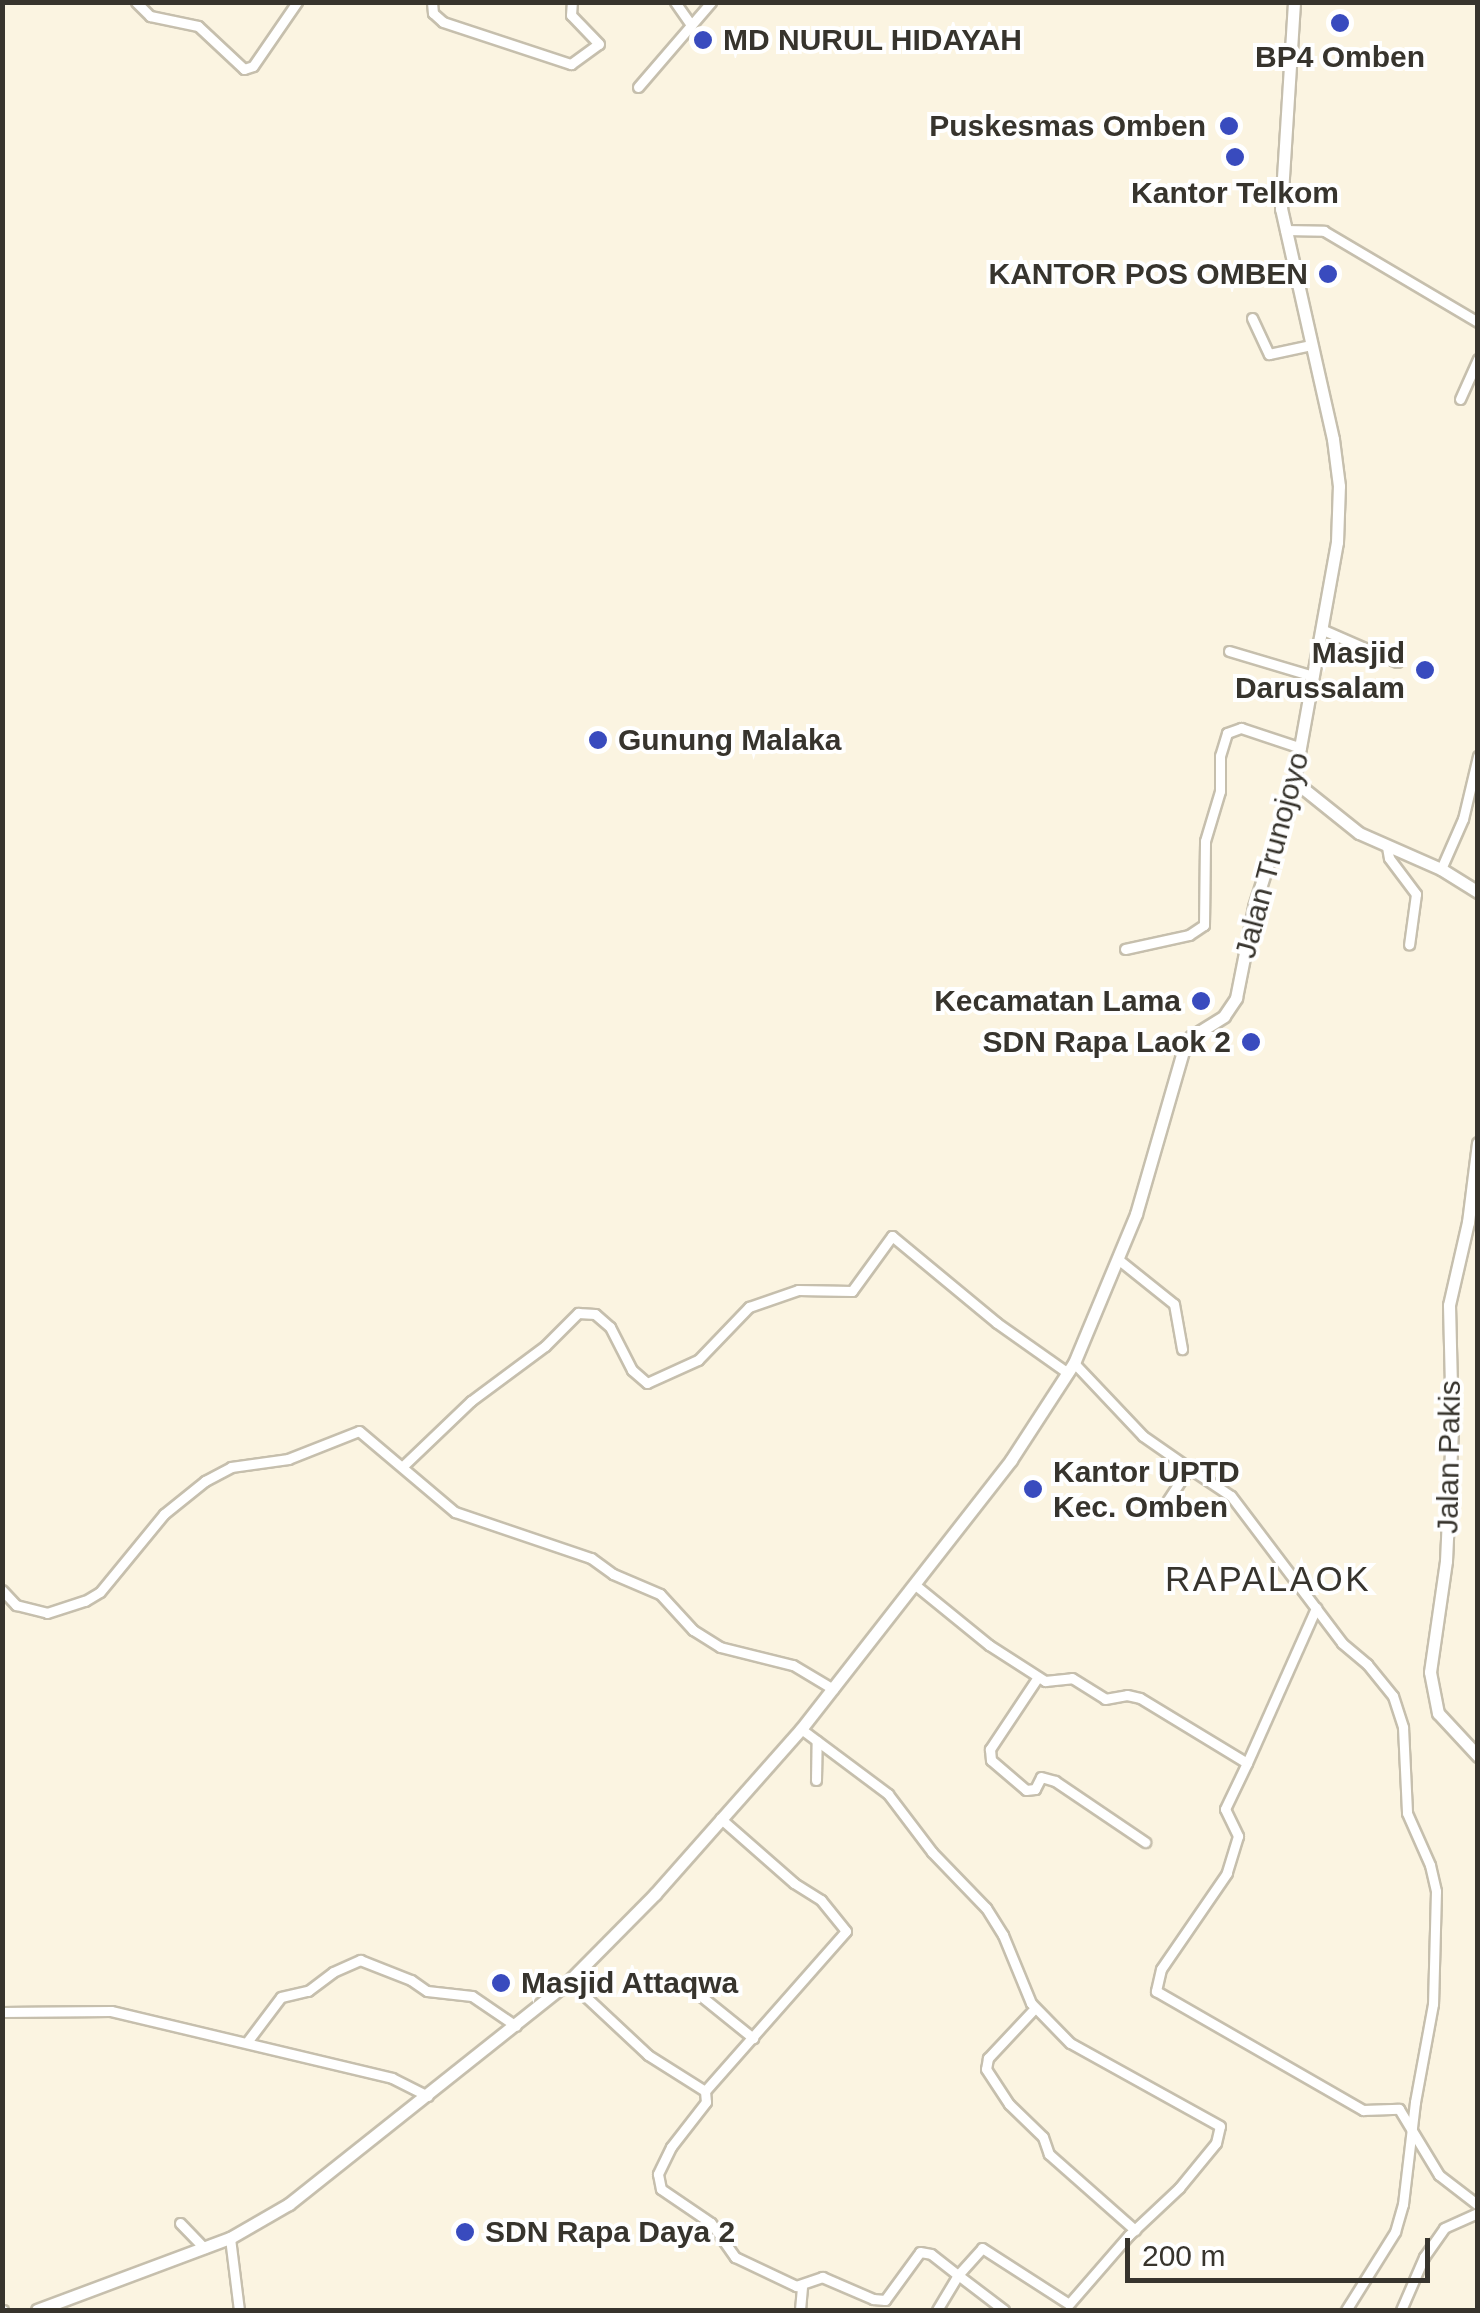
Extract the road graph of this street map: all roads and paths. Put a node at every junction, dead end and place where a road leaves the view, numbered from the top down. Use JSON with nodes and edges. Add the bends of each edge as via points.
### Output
{"nodes":[{"id":1,"x":136,"y":2,"type":"edge"},
{"id":2,"x":297,"y":2,"type":"edge"},
{"id":3,"x":432,"y":2,"type":"edge"},
{"id":4,"x":572,"y":2,"type":"edge"},
{"id":5,"x":675,"y":2,"type":"edge"},
{"id":6,"x":711,"y":2,"type":"edge"},
{"id":7,"x":1294,"y":2,"type":"edge"},
{"id":8,"x":691,"y":25,"type":"junction"},
{"id":9,"x":638,"y":87,"type":"dead end"},
{"id":10,"x":1285,"y":230,"type":"junction"},
{"id":11,"x":1252,"y":318,"type":"dead end"},
{"id":12,"x":1478,"y":322,"type":"edge"},
{"id":13,"x":1311,"y":345,"type":"junction"},
{"id":14,"x":1478,"y":359,"type":"edge"},
{"id":15,"x":1460,"y":399,"type":"dead end"},
{"id":16,"x":1321,"y":629,"type":"junction"},
{"id":17,"x":1229,"y":651,"type":"dead end"},
{"id":18,"x":1397,"y":662,"type":"dead end"},
{"id":19,"x":1312,"y":676,"type":"junction"},
{"id":20,"x":1300,"y":748,"type":"junction"},
{"id":21,"x":1478,"y":756,"type":"edge"},
{"id":22,"x":1294,"y":781,"type":"junction"},
{"id":23,"x":1386,"y":846,"type":"junction"},
{"id":24,"x":1440,"y":869,"type":"junction"},
{"id":25,"x":1478,"y":892,"type":"edge"},
{"id":26,"x":1408,"y":945,"type":"dead end"},
{"id":27,"x":1125,"y":948,"type":"dead end"},
{"id":28,"x":1478,"y":1143,"type":"edge"},
{"id":29,"x":1474,"y":1203,"type":"edge"},
{"id":30,"x":1119,"y":1260,"type":"junction"},
{"id":31,"x":1182,"y":1349,"type":"dead end"},
{"id":32,"x":1071,"y":1368,"type":"junction"},
{"id":33,"x":403,"y":1466,"type":"junction"},
{"id":34,"x":1190,"y":1468,"type":"junction"},
{"id":35,"x":1160,"y":1512,"type":"dead end"},
{"id":36,"x":914,"y":1584,"type":"junction"},
{"id":37,"x":2,"y":1590,"type":"edge"},
{"id":38,"x":1316,"y":1608,"type":"junction"},
{"id":39,"x":1038,"y":1677,"type":"junction"},
{"id":40,"x":833,"y":1689,"type":"junction"},
{"id":41,"x":801,"y":1729,"type":"junction"},
{"id":42,"x":816,"y":1740,"type":"junction"},
{"id":43,"x":1478,"y":1756,"type":"edge"},
{"id":44,"x":1247,"y":1763,"type":"junction"},
{"id":45,"x":816,"y":1780,"type":"dead end"},
{"id":46,"x":720,"y":1818,"type":"junction"},
{"id":47,"x":1145,"y":1842,"type":"dead end"},
{"id":48,"x":569,"y":1981,"type":"junction"},
{"id":49,"x":691,"y":1988,"type":"dead end"},
{"id":50,"x":1034,"y":2008,"type":"junction"},
{"id":51,"x":2,"y":2012,"type":"edge"},
{"id":52,"x":516,"y":2026,"type":"junction"},
{"id":53,"x":753,"y":2038,"type":"junction"},
{"id":54,"x":247,"y":2042,"type":"junction"},
{"id":55,"x":705,"y":2091,"type":"junction"},
{"id":56,"x":428,"y":2096,"type":"junction"},
{"id":57,"x":1412,"y":2129,"type":"junction"},
{"id":58,"x":1478,"y":2205,"type":"edge"},
{"id":59,"x":1478,"y":2213,"type":"edge"},
{"id":60,"x":180,"y":2223,"type":"dead end"},
{"id":61,"x":1135,"y":2230,"type":"junction"},
{"id":62,"x":230,"y":2238,"type":"junction"},
{"id":63,"x":204,"y":2248,"type":"junction"},
{"id":64,"x":958,"y":2274,"type":"junction"},
{"id":65,"x":802,"y":2287,"type":"junction"},
{"id":66,"x":38,"y":2310,"type":"edge"},
{"id":67,"x":239,"y":2310,"type":"edge"},
{"id":68,"x":800,"y":2310,"type":"edge"},
{"id":69,"x":937,"y":2310,"type":"edge"},
{"id":70,"x":1004,"y":2310,"type":"edge"},
{"id":71,"x":1346,"y":2310,"type":"edge"},
{"id":72,"x":1401,"y":2310,"type":"edge"}],
"edges":[{"from":1,"to":2,"type":"street","via":[[150,16],[198,26],[244,69],[253,66]]},
{"from":3,"to":4,"type":"street","via":[[443,22],[571,64],[599,44],[571,14]]},
{"from":5,"to":8,"type":"street"},
{"from":6,"to":8,"type":"street"},
{"from":7,"to":10,"type":"street","name":"Jalan Trunojoyo","via":[[1280,172]]},
{"from":8,"to":9,"type":"street"},
{"from":10,"to":12,"type":"street","via":[[1324,231]]},
{"from":10,"to":13,"type":"street","name":"Jalan Trunojoyo"},
{"from":11,"to":13,"type":"street","via":[[1268,354]]},
{"from":13,"to":16,"type":"street","name":"Jalan Trunojoyo","via":[[1340,486]]},
{"from":14,"to":15,"type":"street"},
{"from":16,"to":18,"type":"street"},
{"from":16,"to":19,"type":"street","name":"Jalan Trunojoyo"},
{"from":17,"to":19,"type":"street"},
{"from":19,"to":20,"type":"street","name":"Jalan Trunojoyo"},
{"from":20,"to":22,"type":"street","name":"Jalan Trunojoyo"},
{"from":20,"to":27,"type":"street","via":[[1241,728],[1227,733],[1220,791],[1204,841],[1202,928]]},
{"from":21,"to":24,"type":"street","via":[[1463,819]]},
{"from":22,"to":23,"type":"street","via":[[1343,823]]},
{"from":22,"to":30,"type":"street","name":"Jalan Trunojoyo","via":[[1254,907],[1236,998],[1184,1048]]},
{"from":23,"to":24,"type":"street"},
{"from":23,"to":26,"type":"street","via":[[1416,894]]},
{"from":24,"to":25,"type":"street"},
{"from":28,"to":29,"type":"street","name":"Jalan Pakis"},
{"from":29,"to":43,"type":"street","name":"Jalan Pakis","via":[[1448,1318],[1448,1542],[1430,1672],[1438,1714]]},
{"from":30,"to":31,"type":"street","via":[[1174,1304]]},
{"from":30,"to":32,"type":"street","name":"Jalan Trunojoyo"},
{"from":32,"to":33,"type":"street","via":[[1010,1334],[892,1236],[852,1291],[798,1290],[749,1307],[698,1360],[647,1383],[632,1370],[610,1326],[595,1314],[578,1313]]},
{"from":32,"to":34,"type":"street"},
{"from":32,"to":36,"type":"street","name":"Jalan Trunojoyo","via":[[1011,1460]]},
{"from":33,"to":37,"type":"street","via":[[359,1431],[288,1459],[231,1467],[164,1514],[92,1598],[47,1613],[16,1605]]},
{"from":33,"to":40,"type":"street","via":[[455,1512],[591,1558],[660,1594],[720,1647],[793,1665]]},
{"from":34,"to":35,"type":"street"},
{"from":34,"to":38,"type":"street","via":[[1230,1496]]},
{"from":36,"to":39,"type":"street"},
{"from":36,"to":40,"type":"street","name":"Jalan Trunojoyo"},
{"from":38,"to":44,"type":"street"},
{"from":38,"to":57,"type":"street","via":[[1400,1710],[1407,1813],[1436,1891],[1434,2004]]},
{"from":39,"to":44,"type":"street","via":[[1052,1683],[1072,1678],[1104,1699],[1140,1698]]},
{"from":39,"to":47,"type":"street","via":[[990,1750],[991,1760],[1026,1790],[1042,1777],[1055,1782]]},
{"from":40,"to":41,"type":"street","name":"Jalan Trunojoyo"},
{"from":41,"to":42,"type":"street"},
{"from":41,"to":46,"type":"street","name":"Jalan Trunojoyo"},
{"from":42,"to":45,"type":"street"},
{"from":42,"to":50,"type":"street","via":[[888,1794],[986,1908]]},
{"from":44,"to":57,"type":"street","via":[[1225,1808],[1238,1836],[1227,1873],[1161,1969],[1156,1991],[1364,2110],[1396,2108]]},
{"from":46,"to":48,"type":"street","name":"Jalan Trunojoyo"},
{"from":46,"to":53,"type":"street","via":[[846,1928]]},
{"from":48,"to":52,"type":"street","name":"Jalan Trunojoyo"},
{"from":48,"to":55,"type":"street","via":[[648,2055]]},
{"from":49,"to":53,"type":"street"},
{"from":50,"to":61,"type":"street","via":[[988,2058],[986,2069],[1043,2137],[1049,2154]]},
{"from":50,"to":61,"type":"street","via":[[1090,2056],[1220,2128],[1216,2143]]},
{"from":51,"to":54,"type":"street","via":[[111,2011]]},
{"from":52,"to":54,"type":"street","via":[[472,1996],[425,1991],[360,1960],[308,1991],[281,1997]]},
{"from":52,"to":56,"type":"street","name":"Jalan Trunojoyo"},
{"from":53,"to":55,"type":"street"},
{"from":54,"to":56,"type":"street","via":[[392,2078]]},
{"from":55,"to":65,"type":"street","via":[[706,2102],[671,2147],[658,2184],[711,2223],[735,2257]]},
{"from":56,"to":62,"type":"street","name":"Jalan Trunojoyo","via":[[300,2196]]},
{"from":57,"to":58,"type":"street","via":[[1439,2175]]},
{"from":57,"to":71,"type":"street","via":[[1395,2232]]},
{"from":59,"to":72,"type":"street","via":[[1444,2228]]},
{"from":60,"to":63,"type":"street"},
{"from":61,"to":64,"type":"street","via":[[1070,2304],[982,2248]]},
{"from":62,"to":63,"type":"street","name":"Jalan Trunojoyo"},
{"from":62,"to":67,"type":"street"},
{"from":63,"to":66,"type":"street","name":"Jalan Trunojoyo"},
{"from":64,"to":65,"type":"street","via":[[920,2252],[885,2300],[822,2278]]},
{"from":64,"to":69,"type":"street"},
{"from":64,"to":70,"type":"street"},
{"from":65,"to":68,"type":"street"}]}
